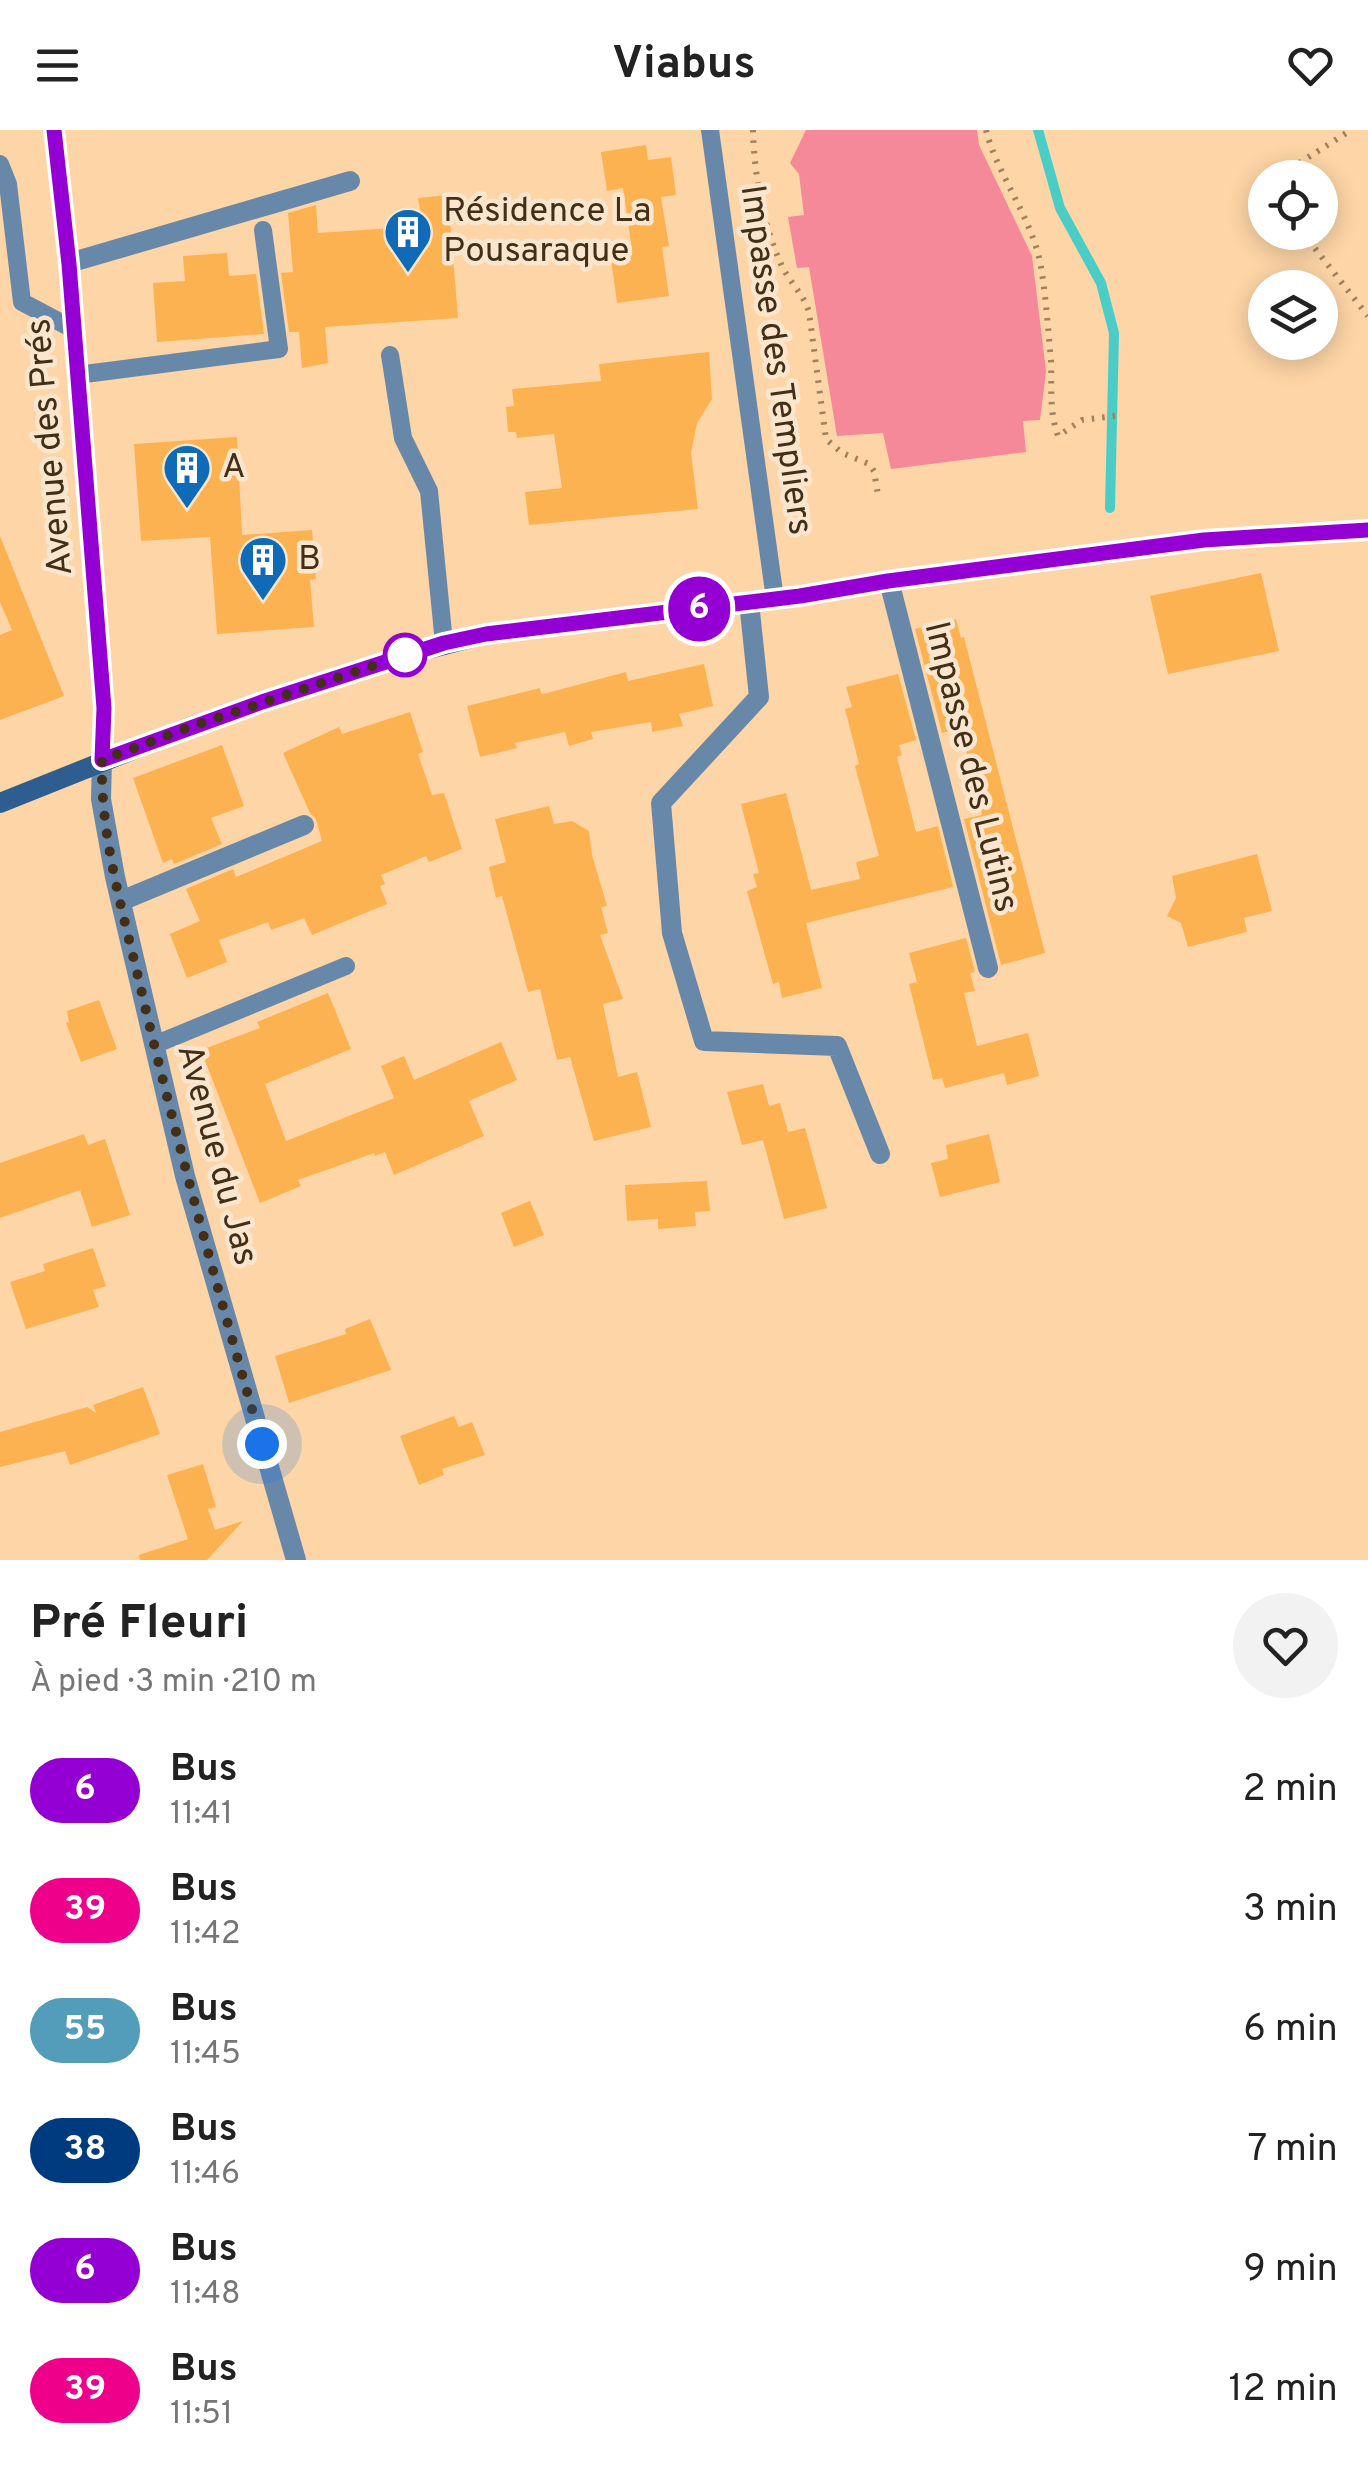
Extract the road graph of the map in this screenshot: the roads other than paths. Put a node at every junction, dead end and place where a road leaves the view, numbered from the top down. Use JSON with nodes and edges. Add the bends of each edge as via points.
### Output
{"nodes":[{"id":1,"x":54,"y":130,"type":"edge"},
{"id":2,"x":710,"y":130,"type":"edge"},
{"id":3,"x":0,"y":164,"type":"edge"},
{"id":4,"x":350,"y":182,"type":"dead end"},
{"id":5,"x":263,"y":230,"type":"dead end"},
{"id":6,"x":69,"y":264,"type":"junction"},
{"id":7,"x":73,"y":329,"type":"junction"},
{"id":8,"x":390,"y":355,"type":"dead end"},
{"id":9,"x":77,"y":375,"type":"junction"},
{"id":10,"x":1368,"y":530,"type":"edge"},
{"id":11,"x":888,"y":581,"type":"junction"},
{"id":12,"x":775,"y":599,"type":"junction"},
{"id":13,"x":749,"y":602,"type":"junction"},
{"id":14,"x":444,"y":643,"type":"junction"},
{"id":15,"x":102,"y":760,"type":"junction"},
{"id":16,"x":0,"y":803,"type":"edge"},
{"id":17,"x":304,"y":826,"type":"dead end"},
{"id":18,"x":120,"y":902,"type":"junction"},
{"id":19,"x":346,"y":966,"type":"dead end"},
{"id":20,"x":988,"y":968,"type":"dead end"},
{"id":21,"x":154,"y":1045,"type":"junction"},
{"id":22,"x":880,"y":1154,"type":"dead end"},
{"id":23,"x":296,"y":1560,"type":"edge"}],
"edges":[{"from":1,"to":6,"type":"street","name":"Avenue des Prés"},
{"from":2,"to":12,"type":"lane","name":"Impasse des Templiers"},
{"from":3,"to":7,"type":"lane","via":[[22,302]]},
{"from":4,"to":6,"type":"street"},
{"from":5,"to":9,"type":"lane","via":[[278,349]]},
{"from":6,"to":7,"type":"street","name":"Avenue des Prés"},
{"from":7,"to":9,"type":"street","name":"Avenue des Prés"},
{"from":8,"to":14,"type":"lane","via":[[403,438],[430,491]]},
{"from":9,"to":15,"type":"street","name":"Avenue des Prés","via":[[104,708]]},
{"from":10,"to":11,"type":"street","via":[[1204,540]]},
{"from":11,"to":12,"type":"street"},
{"from":11,"to":20,"type":"street","name":"Impasse des Lutins"},
{"from":12,"to":13,"type":"street"},
{"from":13,"to":14,"type":"street"},
{"from":13,"to":22,"type":"street","via":[[759,697],[661,803],[672,933],[704,1041],[838,1046]]},
{"from":14,"to":15,"type":"street"},
{"from":15,"to":16,"type":"street"},
{"from":15,"to":18,"type":"street","name":"Avenue du Jas","via":[[101,799]]},
{"from":17,"to":18,"type":"street"},
{"from":18,"to":21,"type":"street","name":"Avenue du Jas"},
{"from":19,"to":21,"type":"lane"},
{"from":21,"to":23,"type":"street","name":"Avenue du Jas"}]}
